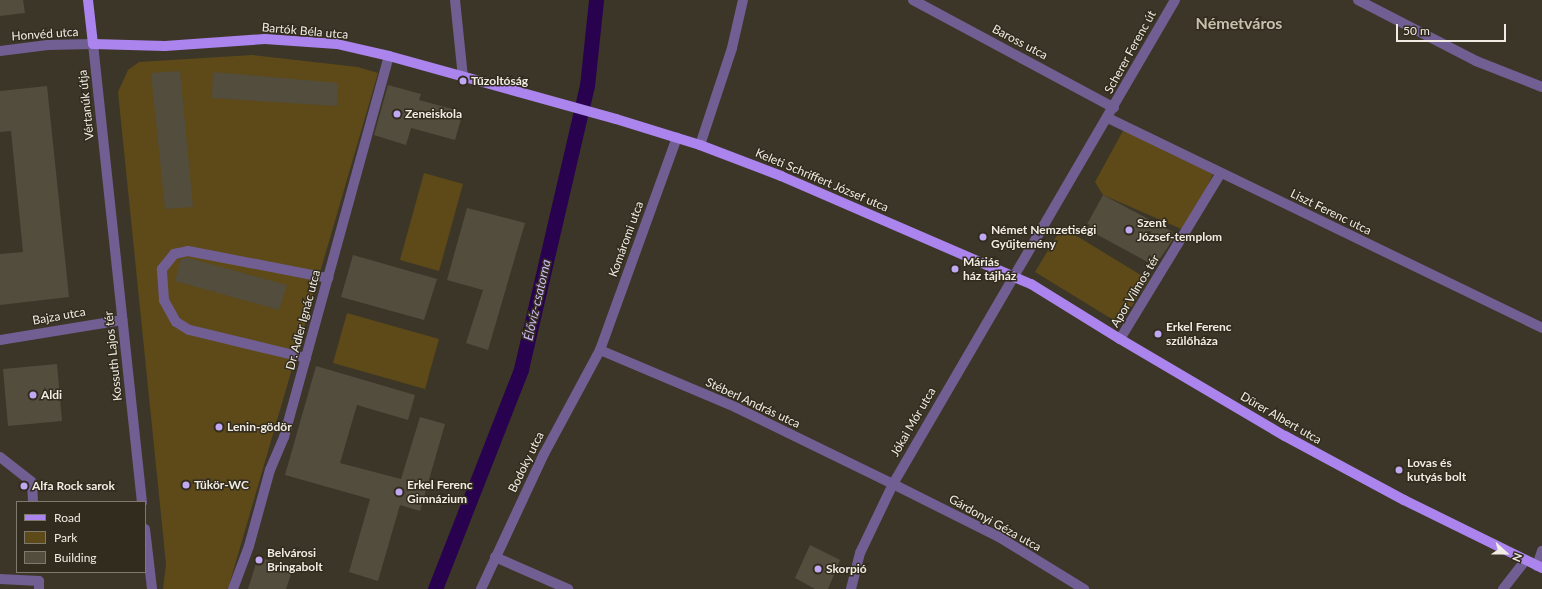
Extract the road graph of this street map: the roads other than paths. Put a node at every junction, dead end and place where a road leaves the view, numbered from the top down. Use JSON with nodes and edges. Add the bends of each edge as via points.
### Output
{"nodes":[{"id":1,"x":88,"y":0,"type":"edge"},
{"id":2,"x":455,"y":0,"type":"edge"},
{"id":3,"x":743,"y":0,"type":"edge"},
{"id":4,"x":913,"y":0,"type":"edge"},
{"id":5,"x":1175,"y":0,"type":"edge"},
{"id":6,"x":1358,"y":0,"type":"edge"},
{"id":7,"x":93,"y":44,"type":"junction"},
{"id":8,"x":0,"y":51,"type":"edge"},
{"id":9,"x":389,"y":56,"type":"junction"},
{"id":10,"x":463,"y":77,"type":"junction"},
{"id":11,"x":1542,"y":87,"type":"edge"},
{"id":12,"x":1114,"y":108,"type":"junction"},
{"id":13,"x":1108,"y":118,"type":"junction"},
{"id":14,"x":616,"y":119,"type":"joint"},
{"id":15,"x":677,"y":137,"type":"junction"},
{"id":16,"x":700,"y":145,"type":"junction"},
{"id":17,"x":1221,"y":173,"type":"junction"},
{"id":18,"x":110,"y":208,"type":"joint"},
{"id":19,"x":1015,"y":276,"type":"junction"},
{"id":20,"x":328,"y":278,"type":"junction"},
{"id":21,"x":122,"y":320,"type":"junction"},
{"id":22,"x":1542,"y":328,"type":"edge"},
{"id":23,"x":1120,"y":339,"type":"junction"},
{"id":24,"x":0,"y":340,"type":"edge"},
{"id":25,"x":600,"y":350,"type":"junction"},
{"id":26,"x":306,"y":358,"type":"junction"},
{"id":27,"x":0,"y":457,"type":"edge"},
{"id":28,"x":892,"y":484,"type":"junction"},
{"id":29,"x":33,"y":501,"type":"edge"},
{"id":30,"x":142,"y":501,"type":"edge"},
{"id":31,"x":146,"y":538,"type":"edge"},
{"id":32,"x":1542,"y":551,"type":"edge"},
{"id":33,"x":494,"y":557,"type":"junction"},
{"id":34,"x":1525,"y":561,"type":"junction"},
{"id":35,"x":1540,"y":567,"type":"edge"},
{"id":36,"x":0,"y":579,"type":"edge"},
{"id":37,"x":38,"y":581,"type":"edge"},
{"id":38,"x":152,"y":589,"type":"edge"},
{"id":39,"x":232,"y":589,"type":"edge"},
{"id":40,"x":481,"y":589,"type":"edge"},
{"id":41,"x":568,"y":589,"type":"edge"},
{"id":42,"x":851,"y":589,"type":"edge"},
{"id":43,"x":1084,"y":589,"type":"edge"},
{"id":44,"x":1503,"y":589,"type":"edge"}],
"edges":[{"from":1,"to":7,"type":"main road","name":"Vértanúk útja"},
{"from":2,"to":10,"type":"street"},
{"from":3,"to":16,"type":"street","via":[[732,48]]},
{"from":4,"to":12,"type":"street","name":"Baross utca"},
{"from":5,"to":12,"type":"street","name":"Scherer Ferenc út"},
{"from":6,"to":11,"type":"street","via":[[1476,61]]},
{"from":7,"to":8,"type":"street","name":"Honvéd utca","via":[[48,45]]},
{"from":7,"to":9,"type":"main road","name":"Bartók Béla utca","via":[[165,46],[266,39],[337,44]]},
{"from":7,"to":18,"type":"street","name":"Vértanúk útja"},
{"from":9,"to":10,"type":"main road","name":"Bartók Béla utca"},
{"from":9,"to":20,"type":"street","name":"Dr. Adler Ignác utca"},
{"from":10,"to":14,"type":"main road","name":"Bartók Béla utca"},
{"from":12,"to":13,"type":"street","name":"Scherer Ferenc út"},
{"from":13,"to":17,"type":"street","name":"Liszt Ferenc utca"},
{"from":13,"to":19,"type":"street"},
{"from":14,"to":15,"type":"main road","name":"Keleti Schriffert József utca"},
{"from":15,"to":16,"type":"main road","name":"Keleti Schriffert József utca"},
{"from":15,"to":25,"type":"street","name":"Komáromi utca"},
{"from":16,"to":19,"type":"main road","name":"Keleti Schriffert József utca","via":[[781,176]]},
{"from":17,"to":22,"type":"street","name":"Liszt Ferenc utca"},
{"from":17,"to":23,"type":"street","name":"Apor Vilmos tér"},
{"from":18,"to":21,"type":"street","name":"Kossuth Lajos tér"},
{"from":19,"to":23,"type":"main road","name":"Dürer Albert utca"},
{"from":19,"to":28,"type":"street","name":"Jókai Mór utca"},
{"from":20,"to":26,"type":"street","name":"Dr. Adler Ignác utca"},
{"from":20,"to":26,"type":"street","via":[[188,251],[174,254],[162,269],[164,300],[176,322],[189,330]]},
{"from":21,"to":24,"type":"street","name":"Bajza utca"},
{"from":21,"to":30,"type":"street","name":"Kossuth Lajos tér"},
{"from":23,"to":34,"type":"main road","name":"Dürer Albert utca","via":[[1285,436]]},
{"from":25,"to":28,"type":"street","name":"Stéberl András utca","via":[[737,408]]},
{"from":25,"to":33,"type":"street","name":"Bodoky utca","via":[[544,454]]},
{"from":26,"to":39,"type":"street","name":"Dr. Adler Ignác utca","via":[[284,437],[270,470],[249,546]]},
{"from":27,"to":29,"type":"street","via":[[32,482]]},
{"from":28,"to":42,"type":"street","name":"Jókai Mór utca","via":[[860,553]]},
{"from":28,"to":43,"type":"street","name":"Gárdonyi Géza utca","via":[[999,537]]},
{"from":31,"to":38,"type":"street"},
{"from":32,"to":35,"type":"street"},
{"from":33,"to":40,"type":"street","name":"Bodoky utca"},
{"from":33,"to":41,"type":"street"},
{"from":34,"to":35,"type":"main road","name":"Dürer Albert utca"},
{"from":34,"to":44,"type":"street"},
{"from":36,"to":37,"type":"street"}]}
